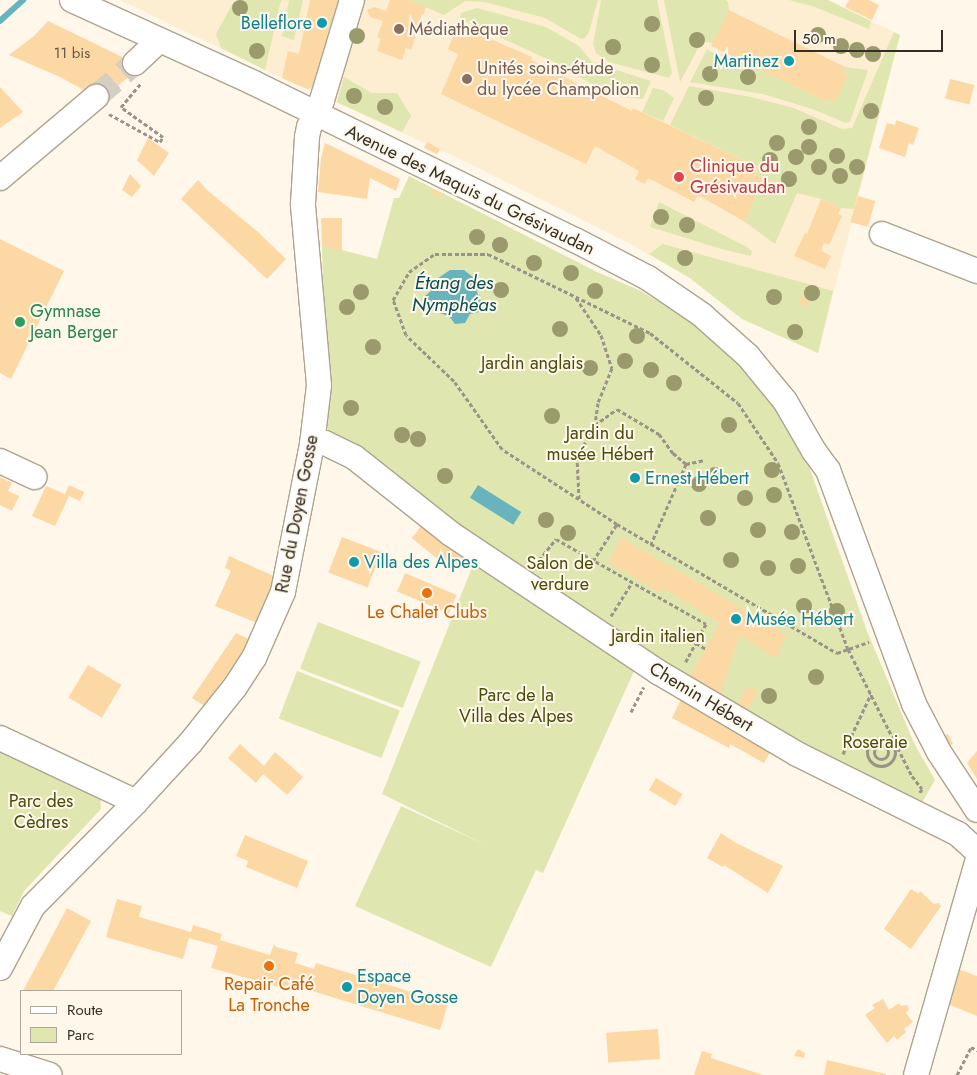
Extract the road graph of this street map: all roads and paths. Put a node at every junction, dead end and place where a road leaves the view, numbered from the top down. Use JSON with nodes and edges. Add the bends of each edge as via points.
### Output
{"nodes":[{"id":1,"x":72,"y":0,"type":"edge"},
{"id":2,"x":352,"y":0,"type":"edge"},
{"id":3,"x":159,"y":41,"type":"junction"},
{"id":4,"x":140,"y":71,"type":"joint"},
{"id":5,"x":92,"y":100,"type":"joint"},
{"id":6,"x":316,"y":114,"type":"junction"},
{"id":7,"x":0,"y":178,"type":"edge"},
{"id":8,"x":882,"y":234,"type":"dead end"},
{"id":9,"x":977,"y":271,"type":"edge"},
{"id":10,"x":575,"y":297,"type":"junction"},
{"id":11,"x":594,"y":425,"type":"junction"},
{"id":12,"x":312,"y":444,"type":"junction"},
{"id":13,"x":814,"y":451,"type":"junction"},
{"id":14,"x":705,"y":460,"type":"dead end"},
{"id":15,"x":0,"y":461,"type":"edge"},
{"id":16,"x":686,"y":464,"type":"junction"},
{"id":17,"x":35,"y":477,"type":"dead end"},
{"id":18,"x":579,"y":499,"type":"junction"},
{"id":19,"x":617,"y":524,"type":"junction"},
{"id":20,"x":651,"y":544,"type":"junction"},
{"id":21,"x":539,"y":560,"type":"dead end"},
{"id":22,"x":593,"y":561,"type":"junction"},
{"id":23,"x":632,"y":583,"type":"junction"},
{"id":24,"x":610,"y":618,"type":"dead end"},
{"id":25,"x":877,"y":639,"type":"junction"},
{"id":26,"x":696,"y":643,"type":"junction"},
{"id":27,"x":706,"y":649,"type":"dead end"},
{"id":28,"x":848,"y":649,"type":"junction"},
{"id":29,"x":647,"y":680,"type":"dead end"},
{"id":30,"x":674,"y":682,"type":"junction"},
{"id":31,"x":871,"y":694,"type":"junction"},
{"id":32,"x":631,"y":712,"type":"dead end"},
{"id":33,"x":0,"y":738,"type":"edge"},
{"id":34,"x":893,"y":741,"type":"junction"},
{"id":35,"x":849,"y":760,"type":"dead end"},
{"id":36,"x":879,"y":760,"type":"junction"},
{"id":37,"x":876,"y":766,"type":"junction"},
{"id":38,"x":873,"y":772,"type":"dead end"},
{"id":39,"x":911,"y":791,"type":"dead end"},
{"id":40,"x":136,"y":802,"type":"junction"},
{"id":41,"x":976,"y":812,"type":"edge"},
{"id":42,"x":977,"y":851,"type":"edge"},
{"id":43,"x":977,"y":862,"type":"edge"},
{"id":44,"x":0,"y":968,"type":"edge"},
{"id":45,"x":977,"y":1050,"type":"edge"},
{"id":46,"x":0,"y":1059,"type":"edge"},
{"id":47,"x":50,"y":1075,"type":"edge"},
{"id":48,"x":916,"y":1075,"type":"edge"},
{"id":49,"x":957,"y":1075,"type":"edge"}],
"edges":[{"from":1,"to":3,"type":"street","name":"Avenue des Maquis du Grésivaudan"},
{"from":2,"to":6,"type":"street","name":"Rue du Doyen Gosse"},
{"from":3,"to":4,"type":"street"},
{"from":3,"to":6,"type":"street","name":"Avenue des Maquis du Grésivaudan"},
{"from":4,"to":5,"type":"path","via":[[121,107],[162,136],[160,142]]},
{"from":5,"to":7,"type":"street"},
{"from":6,"to":12,"type":"street","name":"Rue du Doyen Gosse","via":[[307,137],[303,204],[319,385]]},
{"from":6,"to":13,"type":"street","name":"Avenue des Maquis du Grésivaudan","via":[[576,240],[656,283],[702,316],[748,356],[785,401]]},
{"from":8,"to":9,"type":"street"},
{"from":10,"to":11,"type":"path","via":[[601,335],[612,368],[598,404]]},
{"from":10,"to":18,"type":"path","via":[[488,254],[435,254],[409,272],[393,300],[406,335],[454,380],[502,449]]},
{"from":10,"to":28,"type":"path","via":[[650,333],[738,403],[778,463]]},
{"from":11,"to":16,"type":"path","via":[[617,409],[659,434]]},
{"from":11,"to":18,"type":"path","via":[[577,456]]},
{"from":12,"to":30,"type":"street","name":"Chemin Hébert","via":[[325,442],[354,457],[452,534]]},
{"from":12,"to":40,"type":"street","name":"Rue du Doyen Gosse","via":[[283,592],[254,658],[191,742]]},
{"from":13,"to":25,"type":"street","via":[[818,472]]},
{"from":13,"to":41,"type":"street","via":[[828,470],[914,704]]},
{"from":14,"to":16,"type":"path"},
{"from":15,"to":17,"type":"street"},
{"from":16,"to":20,"type":"path"},
{"from":18,"to":19,"type":"path"},
{"from":19,"to":20,"type":"path"},
{"from":19,"to":22,"type":"path"},
{"from":20,"to":28,"type":"path","via":[[837,653]]},
{"from":21,"to":22,"type":"path","via":[[556,539]]},
{"from":22,"to":23,"type":"path"},
{"from":23,"to":24,"type":"path"},
{"from":23,"to":26,"type":"path","via":[[706,624]]},
{"from":25,"to":28,"type":"path"},
{"from":25,"to":41,"type":"street","via":[[912,725],[938,770]]},
{"from":26,"to":27,"type":"path"},
{"from":26,"to":30,"type":"path"},
{"from":28,"to":31,"type":"path"},
{"from":29,"to":32,"type":"path"},
{"from":30,"to":42,"type":"street","name":"Chemin Hébert","via":[[797,754],[958,834]]},
{"from":31,"to":34,"type":"path"},
{"from":31,"to":35,"type":"path","via":[[841,756]]},
{"from":33,"to":40,"type":"street"},
{"from":34,"to":37,"type":"path","via":[[896,749],[891,763],[884,767]]},
{"from":34,"to":37,"type":"path","via":[[876,739],[870,744],[867,752]]},
{"from":34,"to":39,"type":"path","via":[[922,789],[919,794]]},
{"from":36,"to":36,"type":"path","via":[[874,756],[874,750],[878,745],[884,745],[889,755]]},
{"from":36,"to":37,"type":"path"},
{"from":37,"to":38,"type":"path"},
{"from":40,"to":44,"type":"street","name":"Rue du Doyen Gosse","via":[[33,906]]},
{"from":43,"to":48,"type":"street"},
{"from":45,"to":49,"type":"path","via":[[971,1047]]},
{"from":46,"to":47,"type":"street"}]}
